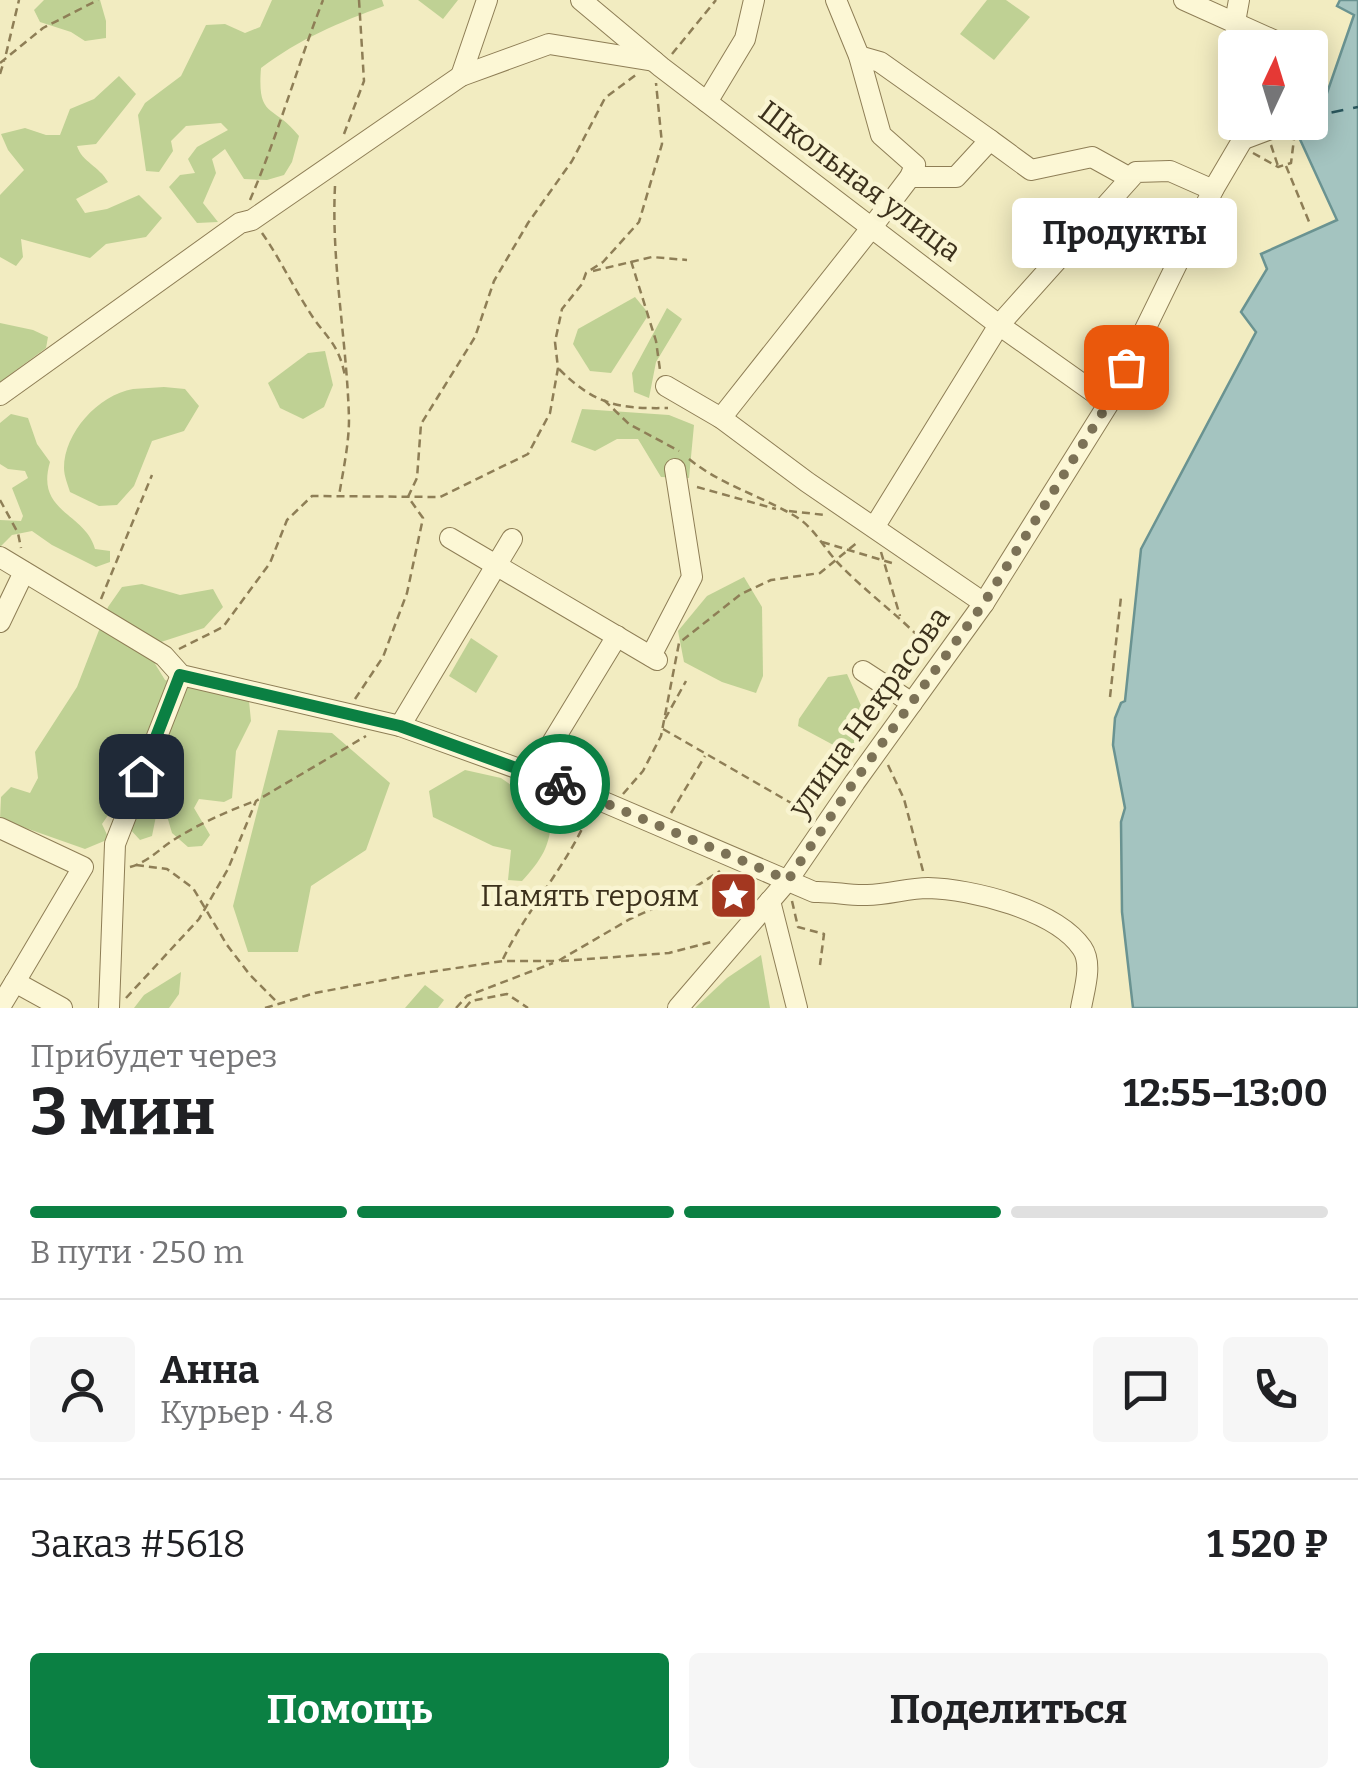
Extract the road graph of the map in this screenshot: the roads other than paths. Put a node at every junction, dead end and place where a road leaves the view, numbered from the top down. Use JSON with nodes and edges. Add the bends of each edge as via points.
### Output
{"nodes":[{"id":1,"x":486,"y":0,"type":"edge"},
{"id":2,"x":581,"y":0,"type":"edge"},
{"id":3,"x":754,"y":0,"type":"edge"},
{"id":4,"x":836,"y":0,"type":"edge"},
{"id":5,"x":1184,"y":0,"type":"edge"},
{"id":6,"x":1239,"y":0,"type":"edge"},
{"id":7,"x":1235,"y":22,"type":"junction"},
{"id":8,"x":1236,"y":30,"type":"edge"},
{"id":9,"x":1252,"y":30,"type":"edge"},
{"id":10,"x":859,"y":56,"type":"junction"},
{"id":11,"x":657,"y":64,"type":"junction"},
{"id":12,"x":461,"y":76,"type":"junction"},
{"id":13,"x":707,"y":102,"type":"junction"},
{"id":14,"x":990,"y":140,"type":"junction"},
{"id":15,"x":1248,"y":140,"type":"edge"},
{"id":16,"x":910,"y":177,"type":"junction"},
{"id":17,"x":1130,"y":178,"type":"junction"},
{"id":18,"x":1213,"y":190,"type":"junction"},
{"id":19,"x":872,"y":227,"type":"junction"},
{"id":20,"x":999,"y":325,"type":"junction"},
{"id":21,"x":666,"y":386,"type":"road end"},
{"id":22,"x":0,"y":394,"type":"edge"},
{"id":23,"x":1109,"y":402,"type":"junction"},
{"id":24,"x":711,"y":413,"type":"junction"},
{"id":25,"x":676,"y":474,"type":"road end"},
{"id":26,"x":875,"y":526,"type":"junction"},
{"id":27,"x":450,"y":538,"type":"dead end"},
{"id":28,"x":512,"y":539,"type":"dead end"},
{"id":29,"x":0,"y":557,"type":"edge"},
{"id":30,"x":496,"y":564,"type":"junction"},
{"id":31,"x":24,"y":572,"type":"junction"},
{"id":32,"x":984,"y":603,"type":"junction"},
{"id":33,"x":0,"y":622,"type":"edge"},
{"id":34,"x":617,"y":636,"type":"junction"},
{"id":35,"x":863,"y":672,"type":"dead end"},
{"id":36,"x":180,"y":675,"type":"junction"},
{"id":37,"x":912,"y":704,"type":"junction"},
{"id":38,"x":400,"y":726,"type":"junction"},
{"id":39,"x":533,"y":774,"type":"junction"},
{"id":40,"x":0,"y":828,"type":"edge"},
{"id":41,"x":788,"y":880,"type":"junction"},
{"id":42,"x":770,"y":901,"type":"junction"},
{"id":43,"x":15,"y":982,"type":"junction"},
{"id":44,"x":0,"y":1007,"type":"edge"},
{"id":45,"x":62,"y":1008,"type":"edge"},
{"id":46,"x":109,"y":1008,"type":"edge"},
{"id":47,"x":678,"y":1008,"type":"edge"},
{"id":48,"x":797,"y":1008,"type":"edge"},
{"id":49,"x":1081,"y":1008,"type":"edge"}],
"edges":[{"from":1,"to":12,"type":"street"},
{"from":2,"to":11,"type":"street","name":"Школьная улица"},
{"from":3,"to":13,"type":"street","via":[[746,40]]},
{"from":4,"to":10,"type":"street"},
{"from":5,"to":7,"type":"street"},
{"from":6,"to":7,"type":"street"},
{"from":7,"to":8,"type":"street"},
{"from":7,"to":9,"type":"street"},
{"from":10,"to":14,"type":"street","via":[[880,62]]},
{"from":10,"to":16,"type":"street","via":[[881,135],[914,166]]},
{"from":11,"to":12,"type":"street","via":[[549,44]]},
{"from":11,"to":13,"type":"street","name":"Школьная улица"},
{"from":12,"to":22,"type":"street"},
{"from":13,"to":19,"type":"street","name":"Школьная улица"},
{"from":14,"to":16,"type":"street","via":[[956,177]]},
{"from":14,"to":17,"type":"street","via":[[1030,170],[1092,157]]},
{"from":15,"to":18,"type":"street","name":"улица Некрасова"},
{"from":16,"to":19,"type":"street"},
{"from":17,"to":18,"type":"street","via":[[1170,170]]},
{"from":17,"to":20,"type":"street"},
{"from":18,"to":23,"type":"street","name":"улица Некрасова"},
{"from":19,"to":20,"type":"street","name":"Школьная улица"},
{"from":19,"to":24,"type":"street"},
{"from":20,"to":23,"type":"street","name":"Школьная улица"},
{"from":20,"to":26,"type":"street"},
{"from":21,"to":24,"type":"street"},
{"from":23,"to":32,"type":"street","name":"улица Некрасова"},
{"from":24,"to":26,"type":"street"},
{"from":25,"to":34,"type":"street","via":[[692,578],[654,658]]},
{"from":26,"to":32,"type":"street"},
{"from":27,"to":30,"type":"street"},
{"from":28,"to":30,"type":"street"},
{"from":29,"to":31,"type":"street"},
{"from":30,"to":34,"type":"street"},
{"from":30,"to":38,"type":"street"},
{"from":31,"to":33,"type":"street"},
{"from":31,"to":36,"type":"street","via":[[164,656]]},
{"from":32,"to":37,"type":"street","name":"улица Некрасова"},
{"from":34,"to":39,"type":"street"},
{"from":35,"to":37,"type":"street"},
{"from":36,"to":38,"type":"street"},
{"from":36,"to":46,"type":"street","via":[[115,844]]},
{"from":37,"to":41,"type":"street","name":"улица Некрасова"},
{"from":38,"to":39,"type":"street"},
{"from":39,"to":41,"type":"street"},
{"from":40,"to":43,"type":"street","via":[[82,867]]},
{"from":41,"to":42,"type":"street","name":"улица Некрасова"},
{"from":41,"to":49,"type":"street","via":[[814,892],[861,896],[942,889],[1052,921],[1082,948],[1087,963]]},
{"from":42,"to":47,"type":"street","name":"улица Некрасова"},
{"from":42,"to":48,"type":"street"},
{"from":43,"to":44,"type":"street"},
{"from":43,"to":45,"type":"street"}]}
